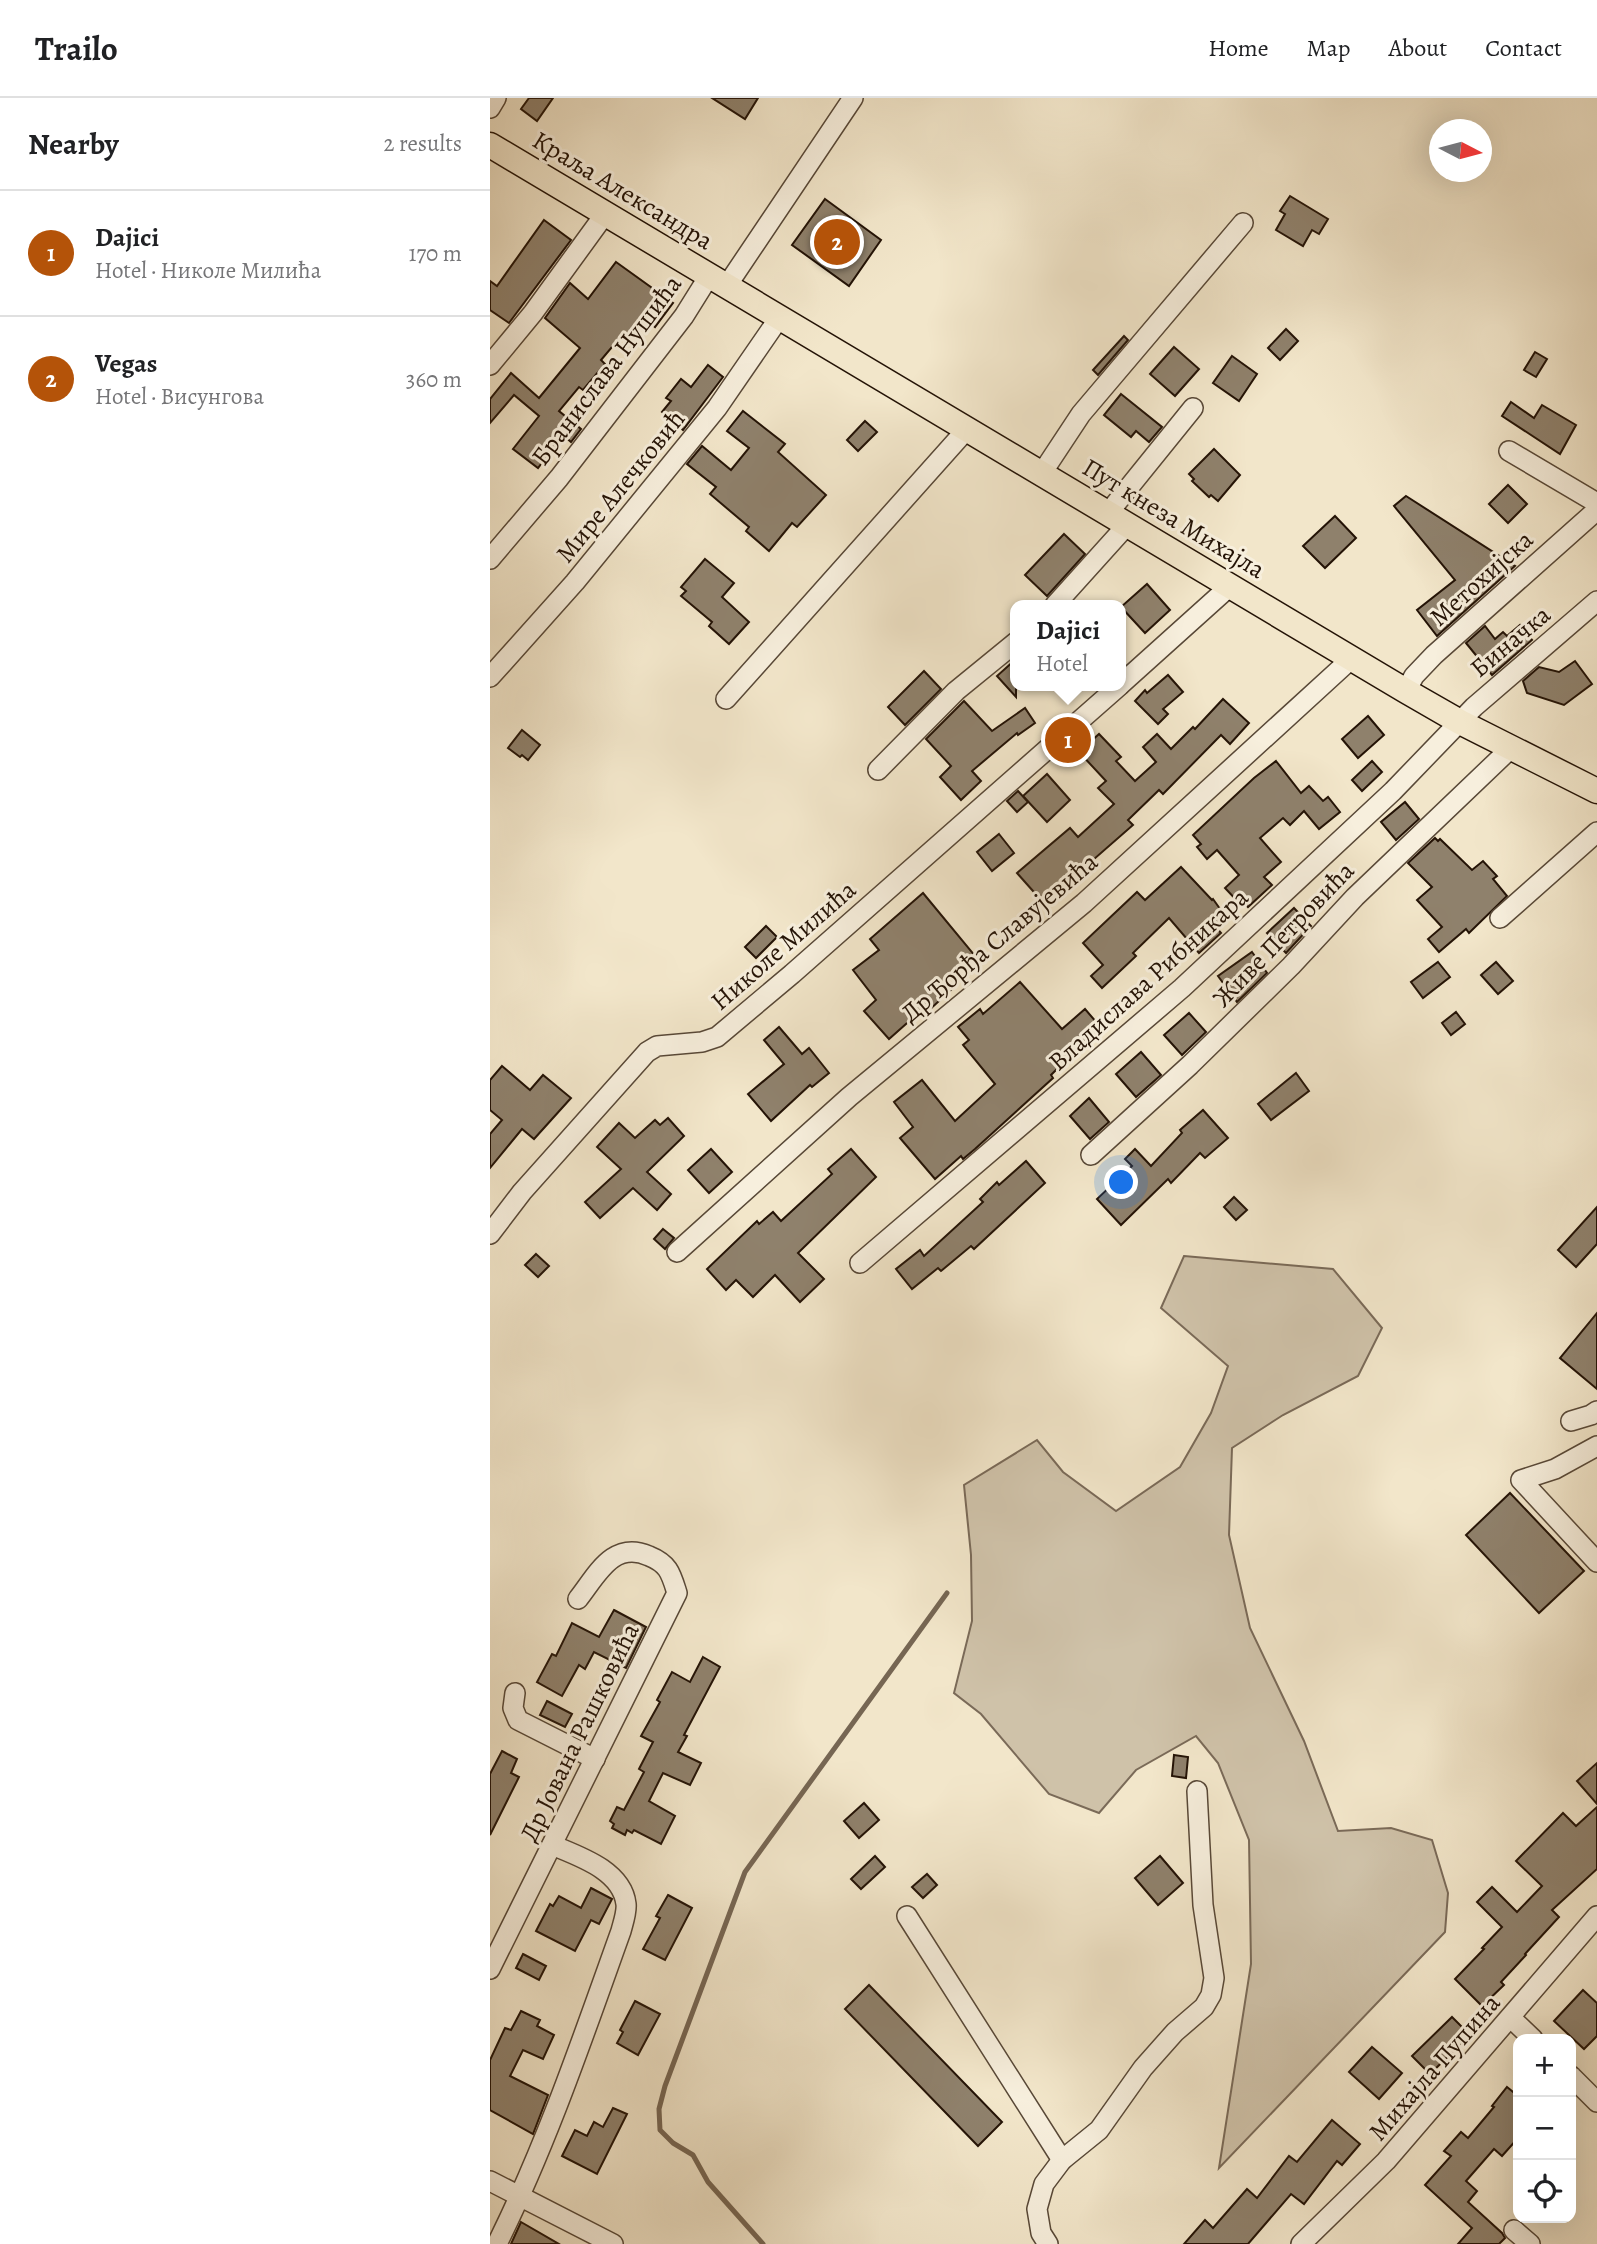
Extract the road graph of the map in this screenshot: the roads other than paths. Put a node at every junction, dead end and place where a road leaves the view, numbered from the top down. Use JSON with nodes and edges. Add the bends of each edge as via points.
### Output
{"nodes":[{"id":1,"x":496,"y":98,"type":"edge"},
{"id":2,"x":853,"y":98,"type":"edge"},
{"id":3,"x":490,"y":108,"type":"edge"},
{"id":4,"x":490,"y":145,"type":"edge"},
{"id":5,"x":605,"y":214,"type":"junction"},
{"id":6,"x":1243,"y":223,"type":"dead end"},
{"id":7,"x":718,"y":281,"type":"junction"},
{"id":8,"x":779,"y":318,"type":"junction"},
{"id":9,"x":490,"y":365,"type":"edge"},
{"id":10,"x":1193,"y":408,"type":"dead end"},
{"id":11,"x":967,"y":429,"type":"junction"},
{"id":12,"x":1509,"y":451,"type":"dead end"},
{"id":13,"x":1042,"y":473,"type":"junction"},
{"id":14,"x":1597,"y":503,"type":"edge"},
{"id":15,"x":1597,"y":510,"type":"edge"},
{"id":16,"x":1119,"y":518,"type":"junction"},
{"id":17,"x":490,"y":559,"type":"edge"},
{"id":18,"x":1228,"y":587,"type":"junction"},
{"id":19,"x":1059,"y":600,"type":"edge"},
{"id":20,"x":1597,"y":601,"type":"edge"},
{"id":21,"x":1010,"y":647,"type":"edge"},
{"id":22,"x":1352,"y":659,"type":"junction"},
{"id":23,"x":490,"y":677,"type":"edge"},
{"id":24,"x":1126,"y":680,"type":"edge"},
{"id":25,"x":1113,"y":691,"type":"edge"},
{"id":26,"x":1406,"y":691,"type":"junction"},
{"id":27,"x":726,"y":699,"type":"dead end"},
{"id":28,"x":1460,"y":722,"type":"junction"},
{"id":29,"x":1511,"y":748,"type":"junction"},
{"id":30,"x":877,"y":770,"type":"dead end"},
{"id":31,"x":1597,"y":790,"type":"edge"},
{"id":32,"x":1597,"y":832,"type":"edge"},
{"id":33,"x":1500,"y":918,"type":"dead end"},
{"id":34,"x":1091,"y":1155,"type":"dead end"},
{"id":35,"x":490,"y":1234,"type":"edge"},
{"id":36,"x":677,"y":1252,"type":"dead end"},
{"id":37,"x":860,"y":1263,"type":"dead end"},
{"id":38,"x":1597,"y":1410,"type":"edge"},
{"id":39,"x":1571,"y":1421,"type":"dead end"},
{"id":40,"x":1597,"y":1446,"type":"edge"},
{"id":41,"x":1597,"y":1562,"type":"edge"},
{"id":42,"x":578,"y":1599,"type":"dead end"},
{"id":43,"x":515,"y":1693,"type":"dead end"},
{"id":44,"x":595,"y":1759,"type":"junction"},
{"id":45,"x":1197,"y":1791,"type":"dead end"},
{"id":46,"x":552,"y":1845,"type":"junction"},
{"id":47,"x":907,"y":1916,"type":"dead end"},
{"id":48,"x":1597,"y":1916,"type":"edge"},
{"id":49,"x":490,"y":1969,"type":"edge"},
{"id":50,"x":1511,"y":2018,"type":"junction"},
{"id":51,"x":1528,"y":2034,"type":"edge"},
{"id":52,"x":1576,"y":2081,"type":"edge"},
{"id":53,"x":1597,"y":2102,"type":"edge"},
{"id":54,"x":1062,"y":2160,"type":"junction"},
{"id":55,"x":490,"y":2181,"type":"edge"},
{"id":56,"x":520,"y":2198,"type":"junction"},
{"id":57,"x":1514,"y":2230,"type":"dead end"},
{"id":58,"x":497,"y":2244,"type":"edge"},
{"id":59,"x":613,"y":2244,"type":"edge"},
{"id":60,"x":1048,"y":2244,"type":"edge"},
{"id":61,"x":1301,"y":2244,"type":"edge"},
{"id":62,"x":1530,"y":2244,"type":"edge"}],
"edges":[{"from":1,"to":3,"type":"street"},
{"from":2,"to":7,"type":"street","name":"Бранислава Нушића"},
{"from":4,"to":5,"type":"main road","name":"Краља Александра"},
{"from":5,"to":7,"type":"main road","name":"Краља Александра"},
{"from":5,"to":9,"type":"street"},
{"from":6,"to":13,"type":"street","via":[[1081,414]]},
{"from":7,"to":8,"type":"main road","name":"Пут кнеза Михајла"},
{"from":7,"to":17,"type":"street","name":"Бранислава Нушића","via":[[684,316]]},
{"from":8,"to":11,"type":"main road","name":"Пут кнеза Михајла"},
{"from":8,"to":23,"type":"street","name":"Мире Алечковић","via":[[717,408],[575,582]]},
{"from":10,"to":16,"type":"street"},
{"from":11,"to":13,"type":"main road","name":"Пут кнеза Михајла"},
{"from":11,"to":27,"type":"street"},
{"from":12,"to":14,"type":"street"},
{"from":13,"to":16,"type":"main road","name":"Пут кнеза Михајла"},
{"from":15,"to":26,"type":"street","name":"Метохијска","via":[[1434,655]]},
{"from":16,"to":18,"type":"main road","name":"Пут кнеза Михајла"},
{"from":16,"to":19,"type":"street"},
{"from":18,"to":22,"type":"main road","name":"Пут кнеза Михајла"},
{"from":18,"to":24,"type":"street","name":"Николе Милића"},
{"from":20,"to":28,"type":"street","name":"Биначка"},
{"from":21,"to":30,"type":"street","via":[[956,691]]},
{"from":22,"to":26,"type":"main road","name":"Пут кнеза Михајла"},
{"from":22,"to":36,"type":"street","name":"Др Ђорђа Славујевића","via":[[1084,903],[849,1097]]},
{"from":25,"to":35,"type":"street","name":"Николе Милића","via":[[718,1037],[671,1043],[647,1052]]},
{"from":26,"to":28,"type":"main road","name":"Пут кнеза Михајла"},
{"from":28,"to":29,"type":"main road","name":"Пут кнеза Михајла"},
{"from":28,"to":37,"type":"street","name":"Владислава Рибникара","via":[[1393,791],[1182,988]]},
{"from":29,"to":31,"type":"main road","name":"Пут кнеза Михајла"},
{"from":29,"to":34,"type":"street","name":"Живе Петровића","via":[[1355,897],[1190,1065]]},
{"from":32,"to":33,"type":"street"},
{"from":38,"to":39,"type":"street"},
{"from":40,"to":41,"type":"street","via":[[1555,1469],[1521,1480]]},
{"from":42,"to":44,"type":"street","name":"Др Јована Рашковића","via":[[606,1563],[620,1552],[632,1551],[659,1560],[671,1572],[677,1593]]},
{"from":43,"to":44,"type":"street","via":[[513,1708],[518,1720]]},
{"from":44,"to":46,"type":"street","name":"Др Јована Рашковића"},
{"from":45,"to":54,"type":"street","via":[[1203,1905],[1214,1978],[1211,1995],[1143,2067],[1099,2130]]},
{"from":46,"to":49,"type":"street","name":"Др Јована Рашковића"},
{"from":46,"to":56,"type":"street","via":[[609,1876],[621,1889],[626,1905],[621,1931],[559,2104]]},
{"from":47,"to":54,"type":"street"},
{"from":48,"to":50,"type":"street","name":"Михајла Пупина"},
{"from":50,"to":51,"type":"street"},
{"from":50,"to":61,"type":"street","name":"Михајла Пупина","via":[[1386,2161]]},
{"from":52,"to":53,"type":"street"},
{"from":54,"to":60,"type":"street","via":[[1044,2184],[1037,2209]]},
{"from":55,"to":56,"type":"street"},
{"from":56,"to":58,"type":"street"},
{"from":56,"to":59,"type":"street"},
{"from":57,"to":62,"type":"street"}]}
